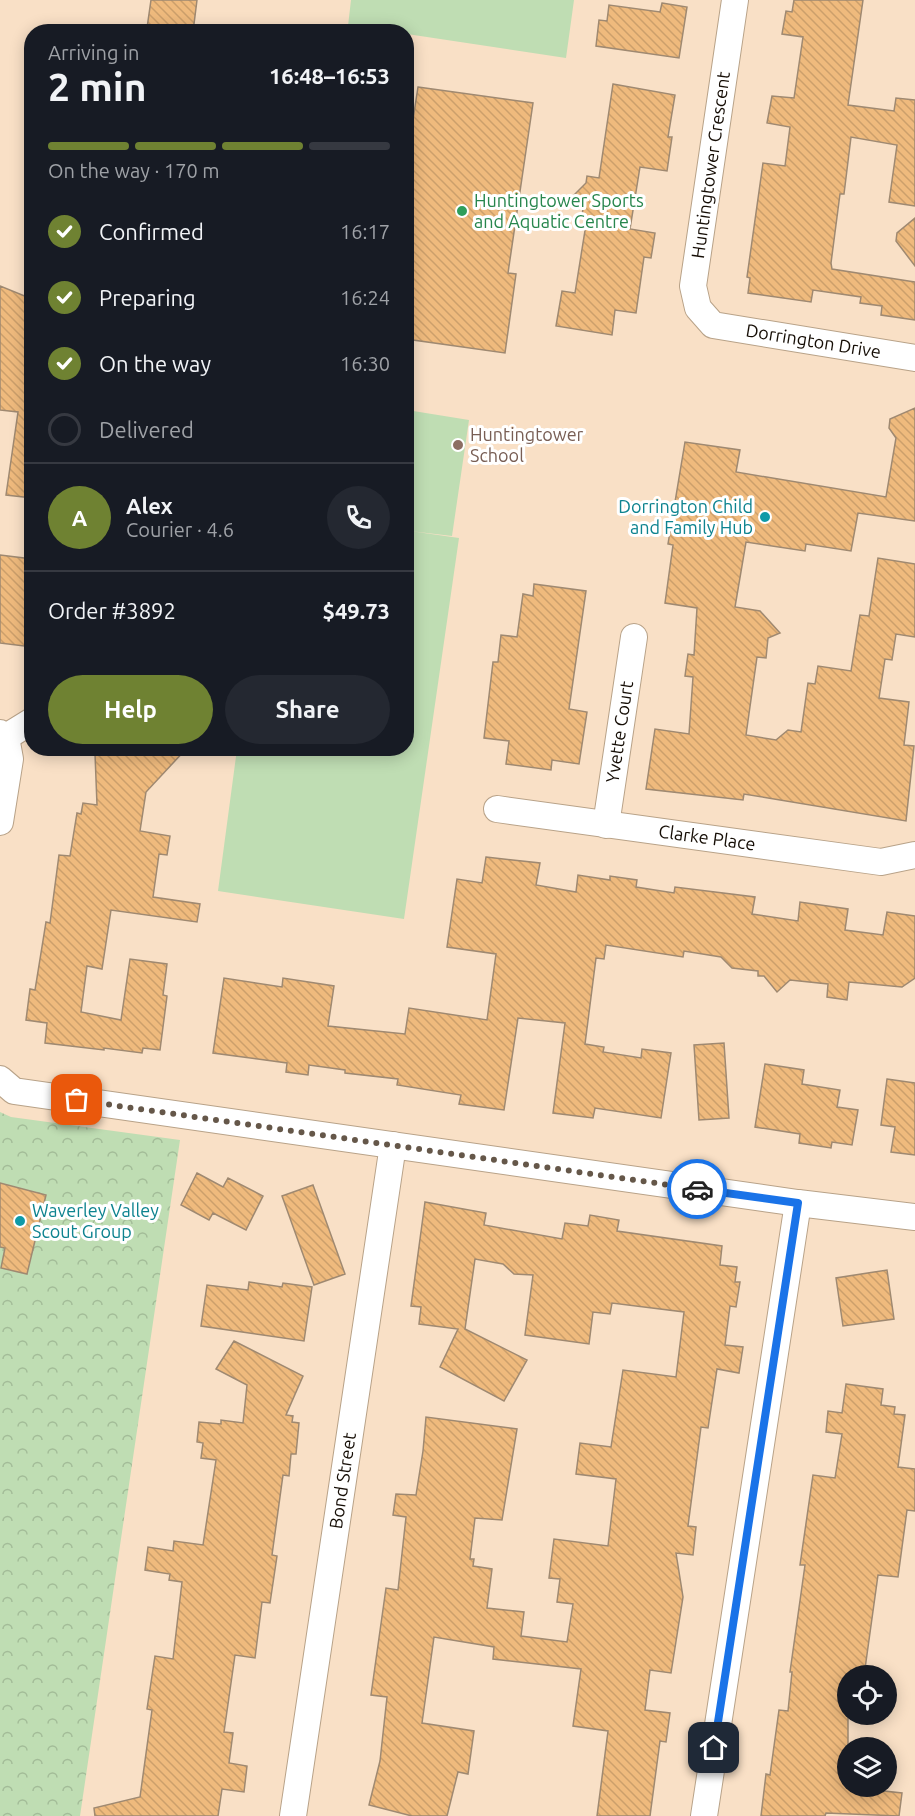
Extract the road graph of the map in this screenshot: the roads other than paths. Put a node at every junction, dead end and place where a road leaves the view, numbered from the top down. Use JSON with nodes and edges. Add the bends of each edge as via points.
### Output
{"nodes":[{"id":1,"x":735,"y":0,"type":"edge"},
{"id":2,"x":713,"y":325,"type":"joint"},
{"id":3,"x":915,"y":358,"type":"edge"},
{"id":4,"x":634,"y":637,"type":"dead end"},
{"id":5,"x":24,"y":725,"type":"edge"},
{"id":6,"x":3,"y":735,"type":"edge"},
{"id":7,"x":497,"y":809,"type":"dead end"},
{"id":8,"x":0,"y":822,"type":"edge"},
{"id":9,"x":606,"y":825,"type":"junction"},
{"id":10,"x":915,"y":855,"type":"edge"},
{"id":11,"x":0,"y":1079,"type":"edge"},
{"id":12,"x":393,"y":1145,"type":"junction"},
{"id":13,"x":798,"y":1203,"type":"junction"},
{"id":14,"x":915,"y":1217,"type":"edge"},
{"id":15,"x":293,"y":1816,"type":"edge"},
{"id":16,"x":704,"y":1816,"type":"edge"}],
"edges":[{"from":1,"to":2,"type":"street","name":"Huntingtower Crescent","via":[[693,286],[698,308]]},
{"from":2,"to":3,"type":"street","name":"Dorrington Drive"},
{"from":4,"to":9,"type":"street","name":"Yvette Court"},
{"from":5,"to":6,"type":"street"},
{"from":6,"to":8,"type":"street","via":[[10,759]]},
{"from":7,"to":9,"type":"street","name":"Clarke Place"},
{"from":9,"to":10,"type":"street","name":"Clarke Place","via":[[881,862]]},
{"from":11,"to":12,"type":"street","via":[[15,1091]]},
{"from":12,"to":13,"type":"street"},
{"from":12,"to":15,"type":"street","name":"Bond Street"},
{"from":13,"to":14,"type":"street"},
{"from":13,"to":16,"type":"street"}]}
